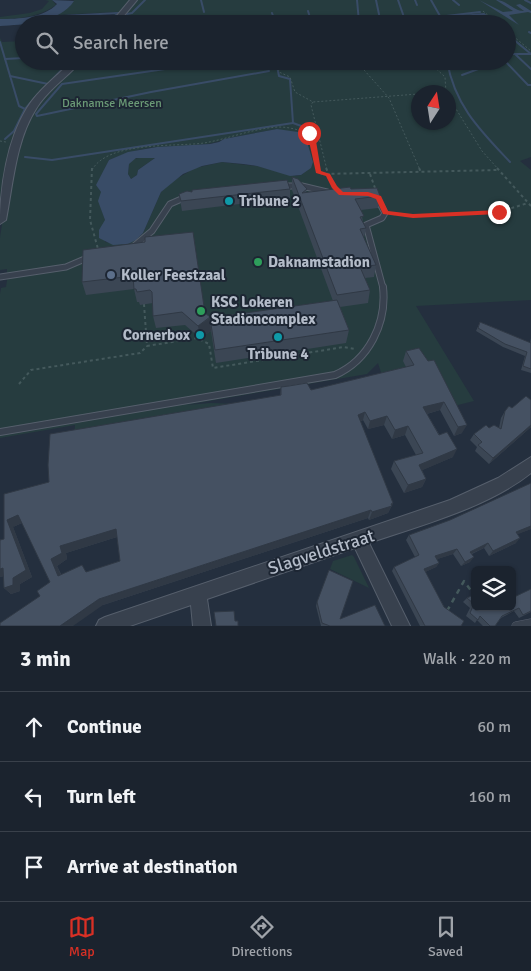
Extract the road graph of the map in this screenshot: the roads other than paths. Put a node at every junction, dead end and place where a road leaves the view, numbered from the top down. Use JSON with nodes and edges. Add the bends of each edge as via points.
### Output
{"nodes":[{"id":1,"x":134,"y":0,"type":"edge"},
{"id":2,"x":121,"y":15,"type":"edge"},
{"id":3,"x":68,"y":70,"type":"edge"},
{"id":4,"x":271,"y":187,"type":"edge"},
{"id":5,"x":341,"y":194,"type":"edge"},
{"id":6,"x":368,"y":194,"type":"edge"},
{"id":7,"x":196,"y":195,"type":"edge"},
{"id":8,"x":0,"y":220,"type":"edge"},
{"id":9,"x":129,"y":248,"type":"edge"},
{"id":10,"x":99,"y":252,"type":"edge"},
{"id":11,"x":0,"y":277,"type":"edge"},
{"id":12,"x":0,"y":432,"type":"edge"},
{"id":13,"x":531,"y":464,"type":"edge"},
{"id":14,"x":359,"y":540,"type":"junction"},
{"id":15,"x":198,"y":594,"type":"junction"},
{"id":16,"x":531,"y":623,"type":"edge"},
{"id":17,"x":105,"y":626,"type":"edge"},
{"id":18,"x":202,"y":626,"type":"edge"},
{"id":19,"x":401,"y":626,"type":"edge"},
{"id":20,"x":516,"y":626,"type":"edge"}],
"edges":[{"from":1,"to":2,"type":"street"},
{"from":3,"to":8,"type":"street","via":[[29,113],[18,144]]},
{"from":4,"to":5,"type":"lane","via":[[290,185]]},
{"from":6,"to":12,"type":"lane","via":[[378,197],[386,213],[366,225],[384,287],[382,326],[364,353],[344,373]]},
{"from":7,"to":9,"type":"lane","via":[[170,204],[152,231]]},
{"from":10,"to":11,"type":"lane","via":[[66,267]]},
{"from":13,"to":14,"type":"street","name":"Slagveldstraat","via":[[519,474],[451,508]]},
{"from":14,"to":15,"type":"street","name":"Slagveldstraat"},
{"from":14,"to":19,"type":"street"},
{"from":15,"to":17,"type":"street","name":"Slagveldstraat"},
{"from":15,"to":18,"type":"street"},
{"from":16,"to":20,"type":"lane"}]}
